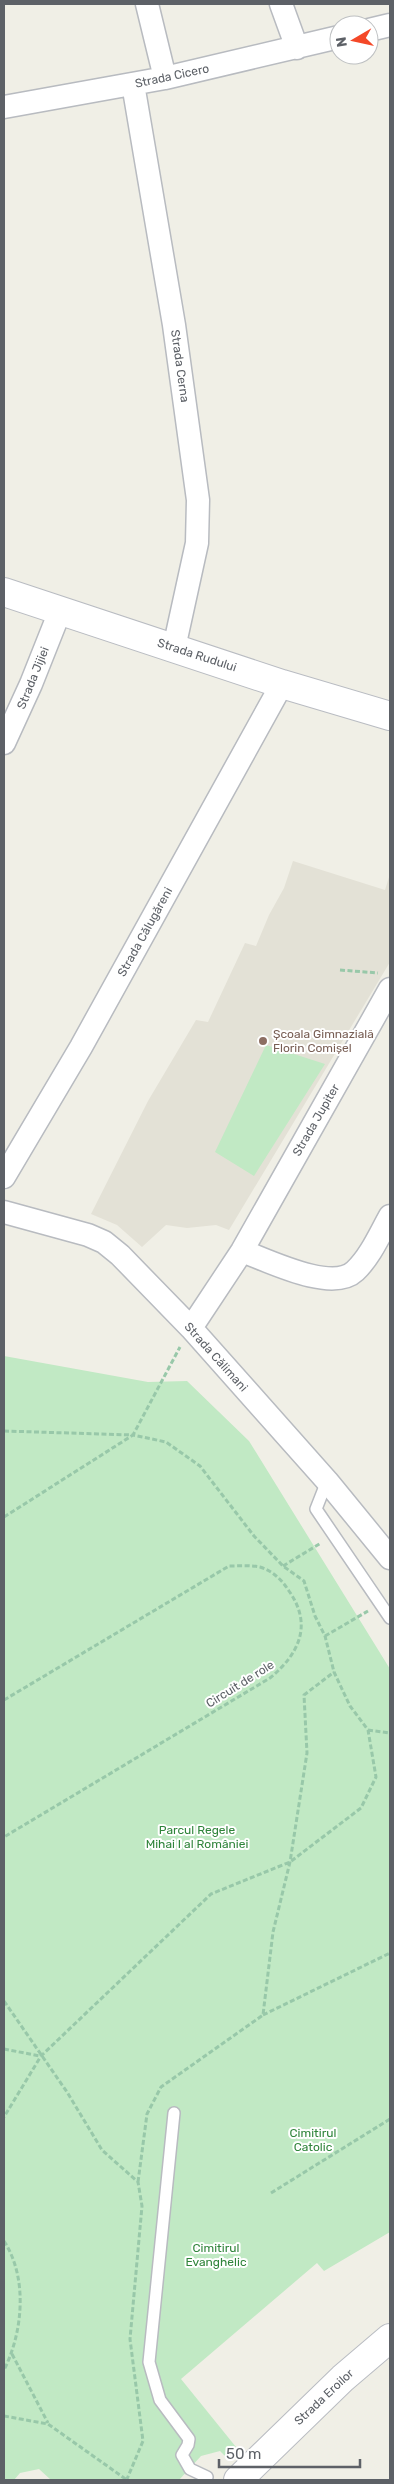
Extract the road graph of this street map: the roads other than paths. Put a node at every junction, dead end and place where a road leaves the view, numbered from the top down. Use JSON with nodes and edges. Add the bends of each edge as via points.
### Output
{"nodes":[{"id":1,"x":147,"y":4,"type":"edge"},
{"id":2,"x":280,"y":4,"type":"edge"},
{"id":3,"x":329,"y":40,"type":"edge"},
{"id":4,"x":297,"y":48,"type":"junction"},
{"id":5,"x":165,"y":78,"type":"junction"},
{"id":6,"x":133,"y":84,"type":"junction"},
{"id":7,"x":4,"y":107,"type":"edge"},
{"id":8,"x":4,"y":592,"type":"edge"},
{"id":9,"x":60,"y":611,"type":"junction"},
{"id":10,"x":174,"y":648,"type":"junction"},
{"id":11,"x":282,"y":684,"type":"junction"},
{"id":12,"x":390,"y":716,"type":"edge"},
{"id":13,"x":4,"y":743,"type":"edge"},
{"id":14,"x":387,"y":981,"type":"edge"},
{"id":15,"x":4,"y":1177,"type":"edge"},
{"id":16,"x":4,"y":1212,"type":"edge"},
{"id":17,"x":390,"y":1216,"type":"edge"},
{"id":18,"x":242,"y":1251,"type":"junction"},
{"id":19,"x":191,"y":1328,"type":"junction"},
{"id":20,"x":326,"y":1481,"type":"junction"},
{"id":21,"x":390,"y":1558,"type":"edge"},
{"id":22,"x":390,"y":1618,"type":"edge"},
{"id":23,"x":174,"y":2113,"type":"dead end"},
{"id":24,"x":390,"y":2339,"type":"edge"},
{"id":25,"x":245,"y":2478,"type":"edge"},
{"id":26,"x":208,"y":2479,"type":"edge"}],
"edges":[{"from":1,"to":5,"type":"street"},
{"from":2,"to":4,"type":"street"},
{"from":3,"to":4,"type":"street","name":"Strada Cicero"},
{"from":4,"to":5,"type":"street","name":"Strada Cicero"},
{"from":5,"to":6,"type":"street","name":"Strada Cicero"},
{"from":6,"to":7,"type":"street","name":"Strada Cicero"},
{"from":6,"to":10,"type":"street","name":"Strada Cerna","via":[[174,325],[198,500],[197,543]]},
{"from":8,"to":9,"type":"main road","name":"Strada Rudului"},
{"from":9,"to":10,"type":"main road","name":"Strada Rudului"},
{"from":9,"to":13,"type":"street","name":"Strada Jijiei","via":[[32,684]]},
{"from":10,"to":11,"type":"main road","name":"Strada Rudului"},
{"from":11,"to":12,"type":"main road","name":"Strada Rudului"},
{"from":11,"to":15,"type":"street","name":"Strada Călugăreni","via":[[81,1047]]},
{"from":14,"to":18,"type":"street","name":"Strada Jupiter"},
{"from":16,"to":19,"type":"street","name":"Strada Călimani","via":[[104,1242],[120,1254]]},
{"from":17,"to":18,"type":"street","via":[[362,1264],[338,1280],[316,1277]]},
{"from":18,"to":19,"type":"street","name":"Strada Jupiter"},
{"from":19,"to":20,"type":"street","name":"Strada Călimani"},
{"from":20,"to":21,"type":"street","name":"Strada Călimani"},
{"from":20,"to":22,"type":"lane","via":[[316,1509]]},
{"from":23,"to":26,"type":"lane","via":[[149,2362],[160,2400],[188,2438],[182,2455],[190,2469]]},
{"from":24,"to":25,"type":"main road","name":"Strada Eroilor","via":[[343,2378]]}]}
